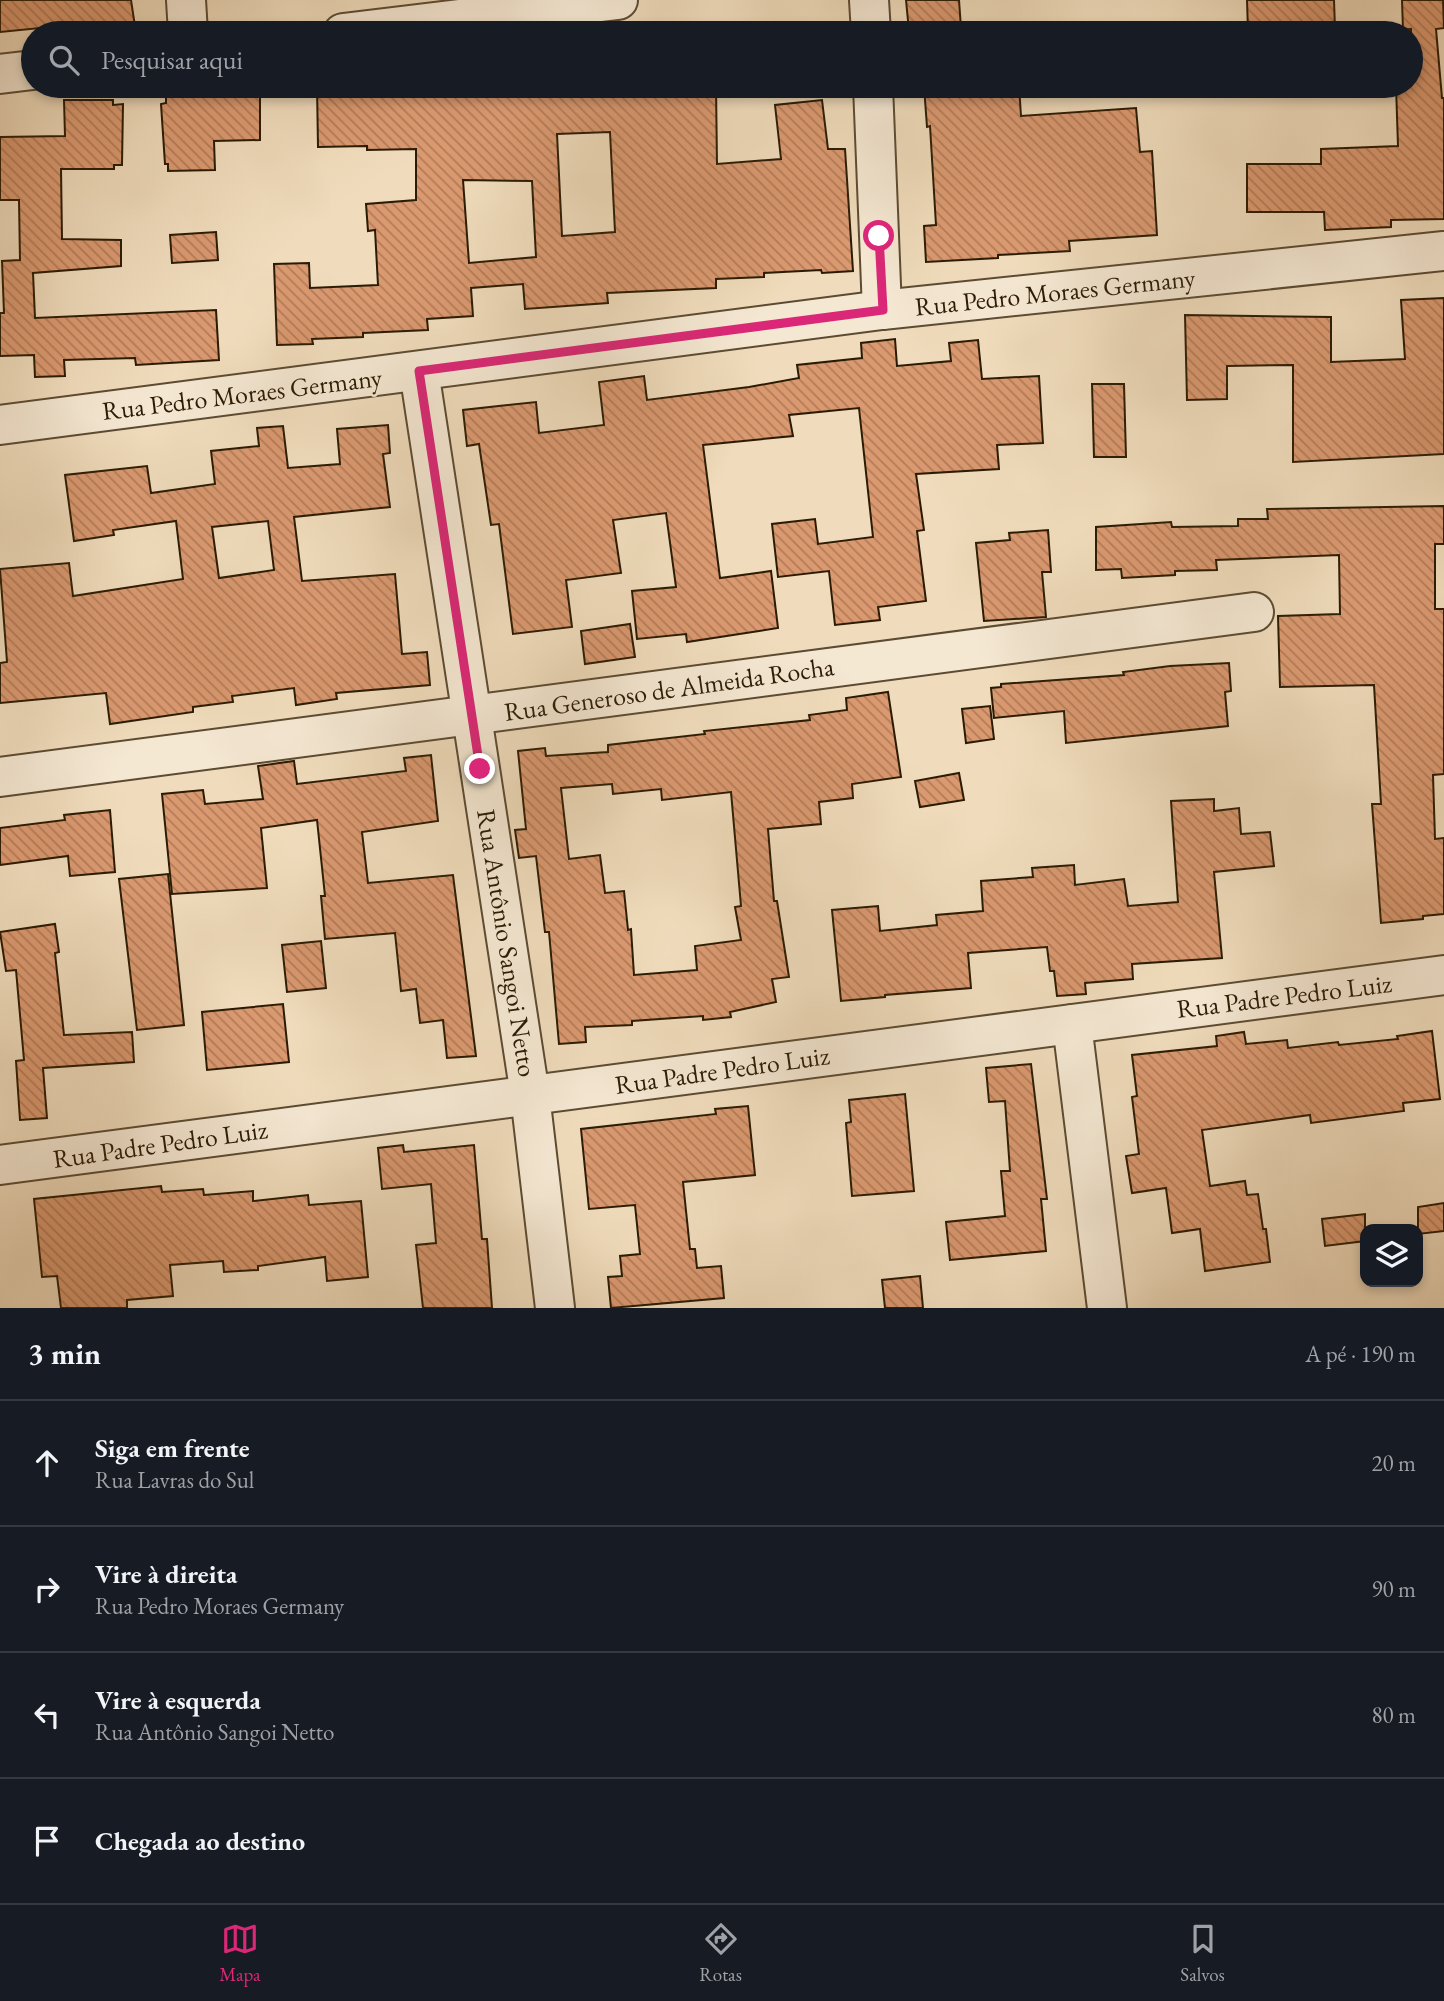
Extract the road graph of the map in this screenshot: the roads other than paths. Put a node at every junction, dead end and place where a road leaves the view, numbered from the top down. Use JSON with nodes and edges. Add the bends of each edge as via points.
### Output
{"nodes":[{"id":1,"x":186,"y":0,"type":"edge"},
{"id":2,"x":618,"y":0,"type":"edge"},
{"id":3,"x":869,"y":0,"type":"edge"},
{"id":4,"x":187,"y":21,"type":"edge"},
{"id":5,"x":443,"y":21,"type":"edge"},
{"id":6,"x":870,"y":21,"type":"edge"},
{"id":7,"x":21,"y":72,"type":"edge"},
{"id":8,"x":0,"y":75,"type":"edge"},
{"id":9,"x":874,"y":98,"type":"edge"},
{"id":10,"x":1444,"y":251,"type":"edge"},
{"id":11,"x":883,"y":310,"type":"junction"},
{"id":12,"x":419,"y":371,"type":"junction"},
{"id":13,"x":0,"y":425,"type":"edge"},
{"id":14,"x":1254,"y":612,"type":"dead end"},
{"id":15,"x":472,"y":715,"type":"junction"},
{"id":16,"x":0,"y":777,"type":"edge"},
{"id":17,"x":1444,"y":975,"type":"edge"},
{"id":18,"x":1072,"y":1024,"type":"junction"},
{"id":19,"x":530,"y":1095,"type":"junction"},
{"id":20,"x":0,"y":1165,"type":"edge"},
{"id":21,"x":555,"y":1308,"type":"edge"},
{"id":22,"x":1107,"y":1308,"type":"edge"}],
"edges":[{"from":1,"to":4,"type":"street"},
{"from":2,"to":5,"type":"street"},
{"from":3,"to":6,"type":"street"},
{"from":7,"to":8,"type":"street"},
{"from":9,"to":11,"type":"street"},
{"from":10,"to":11,"type":"street","name":"Rua Pedro Moraes Germany"},
{"from":11,"to":12,"type":"street","name":"Rua Pedro Moraes Germany"},
{"from":12,"to":13,"type":"street","name":"Rua Pedro Moraes Germany"},
{"from":12,"to":15,"type":"street","name":"Rua Antônio Sangoi Netto"},
{"from":14,"to":15,"type":"street","name":"Rua Generoso de Almeida Rocha"},
{"from":15,"to":16,"type":"street","name":"Rua Generoso de Almeida Rocha"},
{"from":15,"to":19,"type":"street","name":"Rua Antônio Sangoi Netto"},
{"from":17,"to":18,"type":"street","name":"Rua Padre Pedro Luiz"},
{"from":18,"to":19,"type":"street","name":"Rua Padre Pedro Luiz"},
{"from":18,"to":22,"type":"street"},
{"from":19,"to":20,"type":"street","name":"Rua Padre Pedro Luiz"},
{"from":19,"to":21,"type":"street","name":"Rua Antônio Sangoi Netto"}]}
